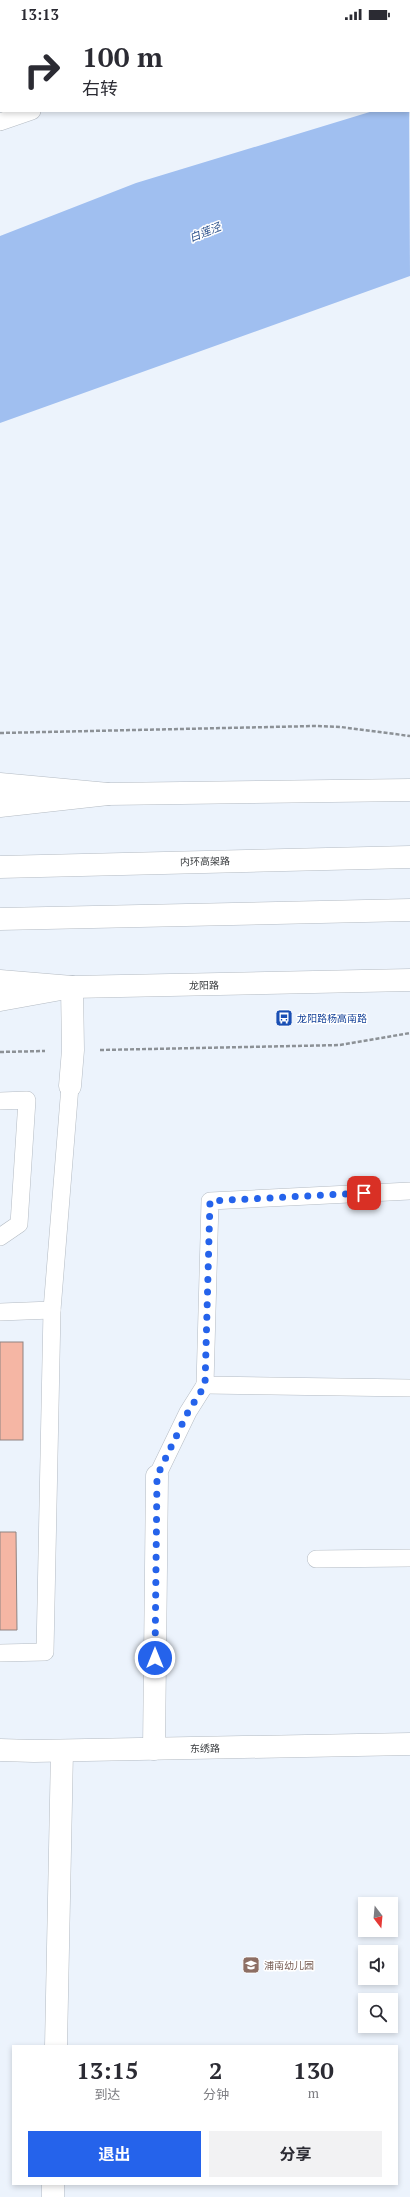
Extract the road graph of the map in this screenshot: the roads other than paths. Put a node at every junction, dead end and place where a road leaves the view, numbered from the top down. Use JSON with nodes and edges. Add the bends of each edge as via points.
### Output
{"nodes":[{"id":1,"x":29,"y":112,"type":"edge"},
{"id":2,"x":0,"y":122,"type":"edge"},
{"id":3,"x":0,"y":784,"type":"edge"},
{"id":4,"x":410,"y":790,"type":"edge"},
{"id":5,"x":108,"y":794,"type":"junction"},
{"id":6,"x":0,"y":806,"type":"edge"},
{"id":7,"x":410,"y":857,"type":"edge"},
{"id":8,"x":0,"y":867,"type":"edge"},
{"id":9,"x":410,"y":910,"type":"edge"},
{"id":10,"x":0,"y":919,"type":"edge"},
{"id":11,"x":410,"y":980,"type":"edge"},
{"id":12,"x":0,"y":981,"type":"edge"},
{"id":13,"x":72,"y":987,"type":"junction"},
{"id":14,"x":0,"y":1000,"type":"edge"},
{"id":15,"x":70,"y":1086,"type":"joint"},
{"id":16,"x":0,"y":1101,"type":"edge"},
{"id":17,"x":410,"y":1191,"type":"edge"},
{"id":18,"x":0,"y":1237,"type":"edge"},
{"id":19,"x":52,"y":1310,"type":"junction"},
{"id":20,"x":0,"y":1312,"type":"edge"},
{"id":21,"x":205,"y":1385,"type":"junction"},
{"id":22,"x":410,"y":1388,"type":"edge"},
{"id":23,"x":157,"y":1476,"type":"joint"},
{"id":24,"x":410,"y":1558,"type":"edge"},
{"id":25,"x":316,"y":1559,"type":"dead end"},
{"id":26,"x":0,"y":1653,"type":"edge"},
{"id":27,"x":410,"y":1744,"type":"edge"},
{"id":28,"x":154,"y":1749,"type":"junction"},
{"id":29,"x":0,"y":1750,"type":"edge"},
{"id":30,"x":62,"y":1751,"type":"junction"},
{"id":31,"x":56,"y":2045,"type":"edge"},
{"id":32,"x":53,"y":2185,"type":"edge"},
{"id":33,"x":52,"y":2197,"type":"edge"}],
"edges":[{"from":1,"to":2,"type":"lane"},
{"from":3,"to":5,"type":"main road"},
{"from":4,"to":5,"type":"main road"},
{"from":5,"to":6,"type":"main road"},
{"from":7,"to":8,"type":"main road","name":"内环高架路"},
{"from":9,"to":10,"type":"main road"},
{"from":11,"to":13,"type":"main road","name":"龙阳路"},
{"from":12,"to":13,"type":"main road"},
{"from":13,"to":14,"type":"main road","name":"龙阳路"},
{"from":13,"to":15,"type":"main road","via":[[73,1050]]},
{"from":15,"to":19,"type":"lane"},
{"from":16,"to":18,"type":"lane","via":[[27,1100],[19,1224]]},
{"from":17,"to":21,"type":"lane","via":[[210,1201]]},
{"from":19,"to":20,"type":"lane"},
{"from":19,"to":26,"type":"lane","via":[[45,1652]]},
{"from":21,"to":22,"type":"lane"},
{"from":21,"to":23,"type":"lane","via":[[188,1412]]},
{"from":23,"to":28,"type":"main road"},
{"from":24,"to":25,"type":"lane"},
{"from":27,"to":28,"type":"main road","name":"东绣路"},
{"from":28,"to":30,"type":"main road","name":"东绣路"},
{"from":29,"to":30,"type":"main road","name":"东绣路"},
{"from":30,"to":31,"type":"main road"},
{"from":32,"to":33,"type":"main road"}]}
